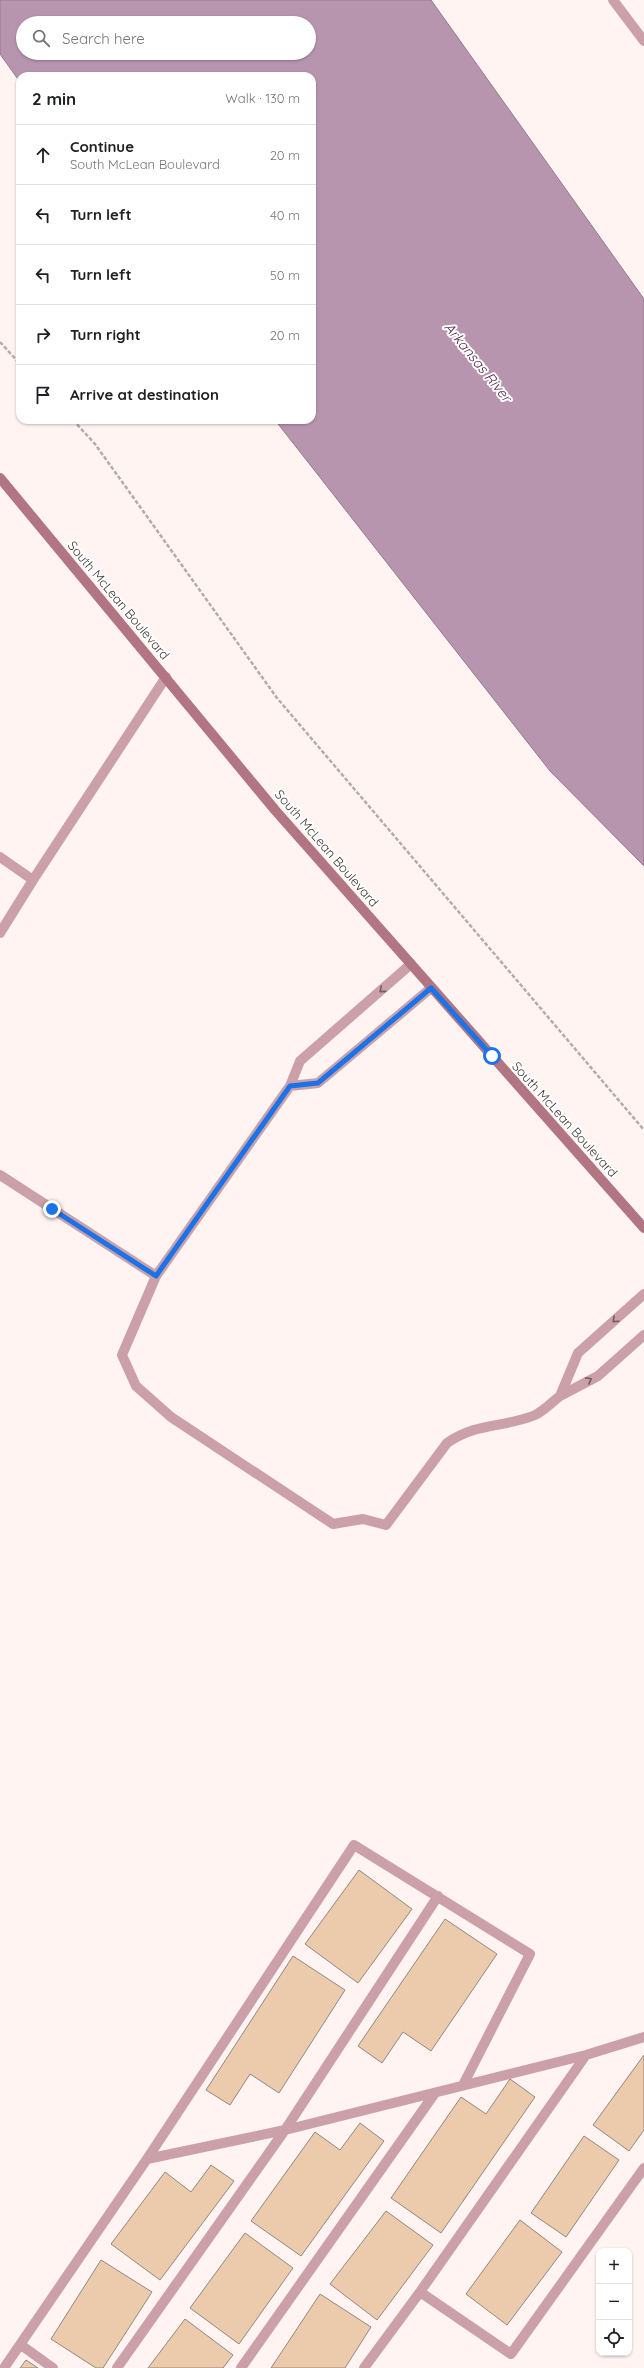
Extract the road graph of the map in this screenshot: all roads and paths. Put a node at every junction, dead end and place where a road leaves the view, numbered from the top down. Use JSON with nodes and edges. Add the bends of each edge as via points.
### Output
{"nodes":[{"id":1,"x":613,"y":0,"type":"edge"},
{"id":2,"x":644,"y":41,"type":"edge"},
{"id":3,"x":0,"y":342,"type":"edge"},
{"id":4,"x":16,"y":360,"type":"edge"},
{"id":5,"x":77,"y":424,"type":"edge"},
{"id":6,"x":0,"y":478,"type":"edge"},
{"id":7,"x":166,"y":678,"type":"junction"},
{"id":8,"x":0,"y":857,"type":"edge"},
{"id":9,"x":33,"y":880,"type":"junction"},
{"id":10,"x":0,"y":933,"type":"edge"},
{"id":11,"x":411,"y":964,"type":"junction"},
{"id":12,"x":431,"y":988,"type":"junction"},
{"id":13,"x":290,"y":1086,"type":"junction"},
{"id":14,"x":644,"y":1130,"type":"edge"},
{"id":15,"x":0,"y":1175,"type":"edge"},
{"id":16,"x":644,"y":1228,"type":"edge"},
{"id":17,"x":156,"y":1276,"type":"junction"},
{"id":18,"x":644,"y":1294,"type":"edge"},
{"id":19,"x":644,"y":1335,"type":"edge"},
{"id":20,"x":560,"y":1396,"type":"junction"},
{"id":21,"x":438,"y":1896,"type":"junction"},
{"id":22,"x":644,"y":2037,"type":"edge"},
{"id":23,"x":586,"y":2055,"type":"junction"},
{"id":24,"x":463,"y":2085,"type":"junction"},
{"id":25,"x":435,"y":2093,"type":"junction"},
{"id":26,"x":285,"y":2130,"type":"junction"},
{"id":27,"x":147,"y":2159,"type":"junction"},
{"id":28,"x":644,"y":2168,"type":"edge"},
{"id":29,"x":420,"y":2292,"type":"junction"},
{"id":30,"x":21,"y":2345,"type":"junction"},
{"id":31,"x":4,"y":2368,"type":"edge"},
{"id":32,"x":53,"y":2368,"type":"edge"},
{"id":33,"x":117,"y":2368,"type":"edge"},
{"id":34,"x":241,"y":2368,"type":"edge"},
{"id":35,"x":364,"y":2368,"type":"edge"}],
"edges":[{"from":1,"to":2,"type":"street"},
{"from":3,"to":4,"type":"path"},
{"from":5,"to":14,"type":"path","via":[[95,444],[277,698]]},
{"from":6,"to":7,"type":"main road","name":"South McLean Boulevard"},
{"from":7,"to":9,"type":"street"},
{"from":7,"to":11,"type":"main road","name":"South McLean Boulevard","via":[[276,810]]},
{"from":8,"to":9,"type":"street"},
{"from":9,"to":10,"type":"street"},
{"from":11,"to":12,"type":"main road","name":"South McLean Boulevard"},
{"from":11,"to":13,"type":"street","one_way":true,"via":[[300,1061]]},
{"from":12,"to":13,"type":"street","via":[[318,1083]]},
{"from":12,"to":16,"type":"main road","name":"South McLean Boulevard"},
{"from":13,"to":17,"type":"street"},
{"from":15,"to":17,"type":"street"},
{"from":17,"to":20,"type":"street","via":[[122,1354],[136,1386],[171,1417],[333,1524],[364,1519],[386,1525],[447,1443],[460,1434],[480,1427],[520,1420],[536,1414]]},
{"from":18,"to":20,"type":"street","one_way":true,"via":[[578,1353]]},
{"from":20,"to":19,"type":"street","one_way":true,"via":[[598,1376]]},
{"from":21,"to":24,"type":"street","via":[[530,1954]]},
{"from":21,"to":26,"type":"street"},
{"from":21,"to":27,"type":"street","via":[[354,1845]]},
{"from":22,"to":23,"type":"street"},
{"from":23,"to":24,"type":"street"},
{"from":23,"to":29,"type":"street"},
{"from":24,"to":25,"type":"street"},
{"from":25,"to":26,"type":"street"},
{"from":25,"to":34,"type":"street"},
{"from":26,"to":27,"type":"street"},
{"from":26,"to":33,"type":"street"},
{"from":27,"to":30,"type":"street"},
{"from":28,"to":29,"type":"street","via":[[511,2354]]},
{"from":29,"to":35,"type":"street"},
{"from":30,"to":31,"type":"street"},
{"from":30,"to":32,"type":"street"}]}
